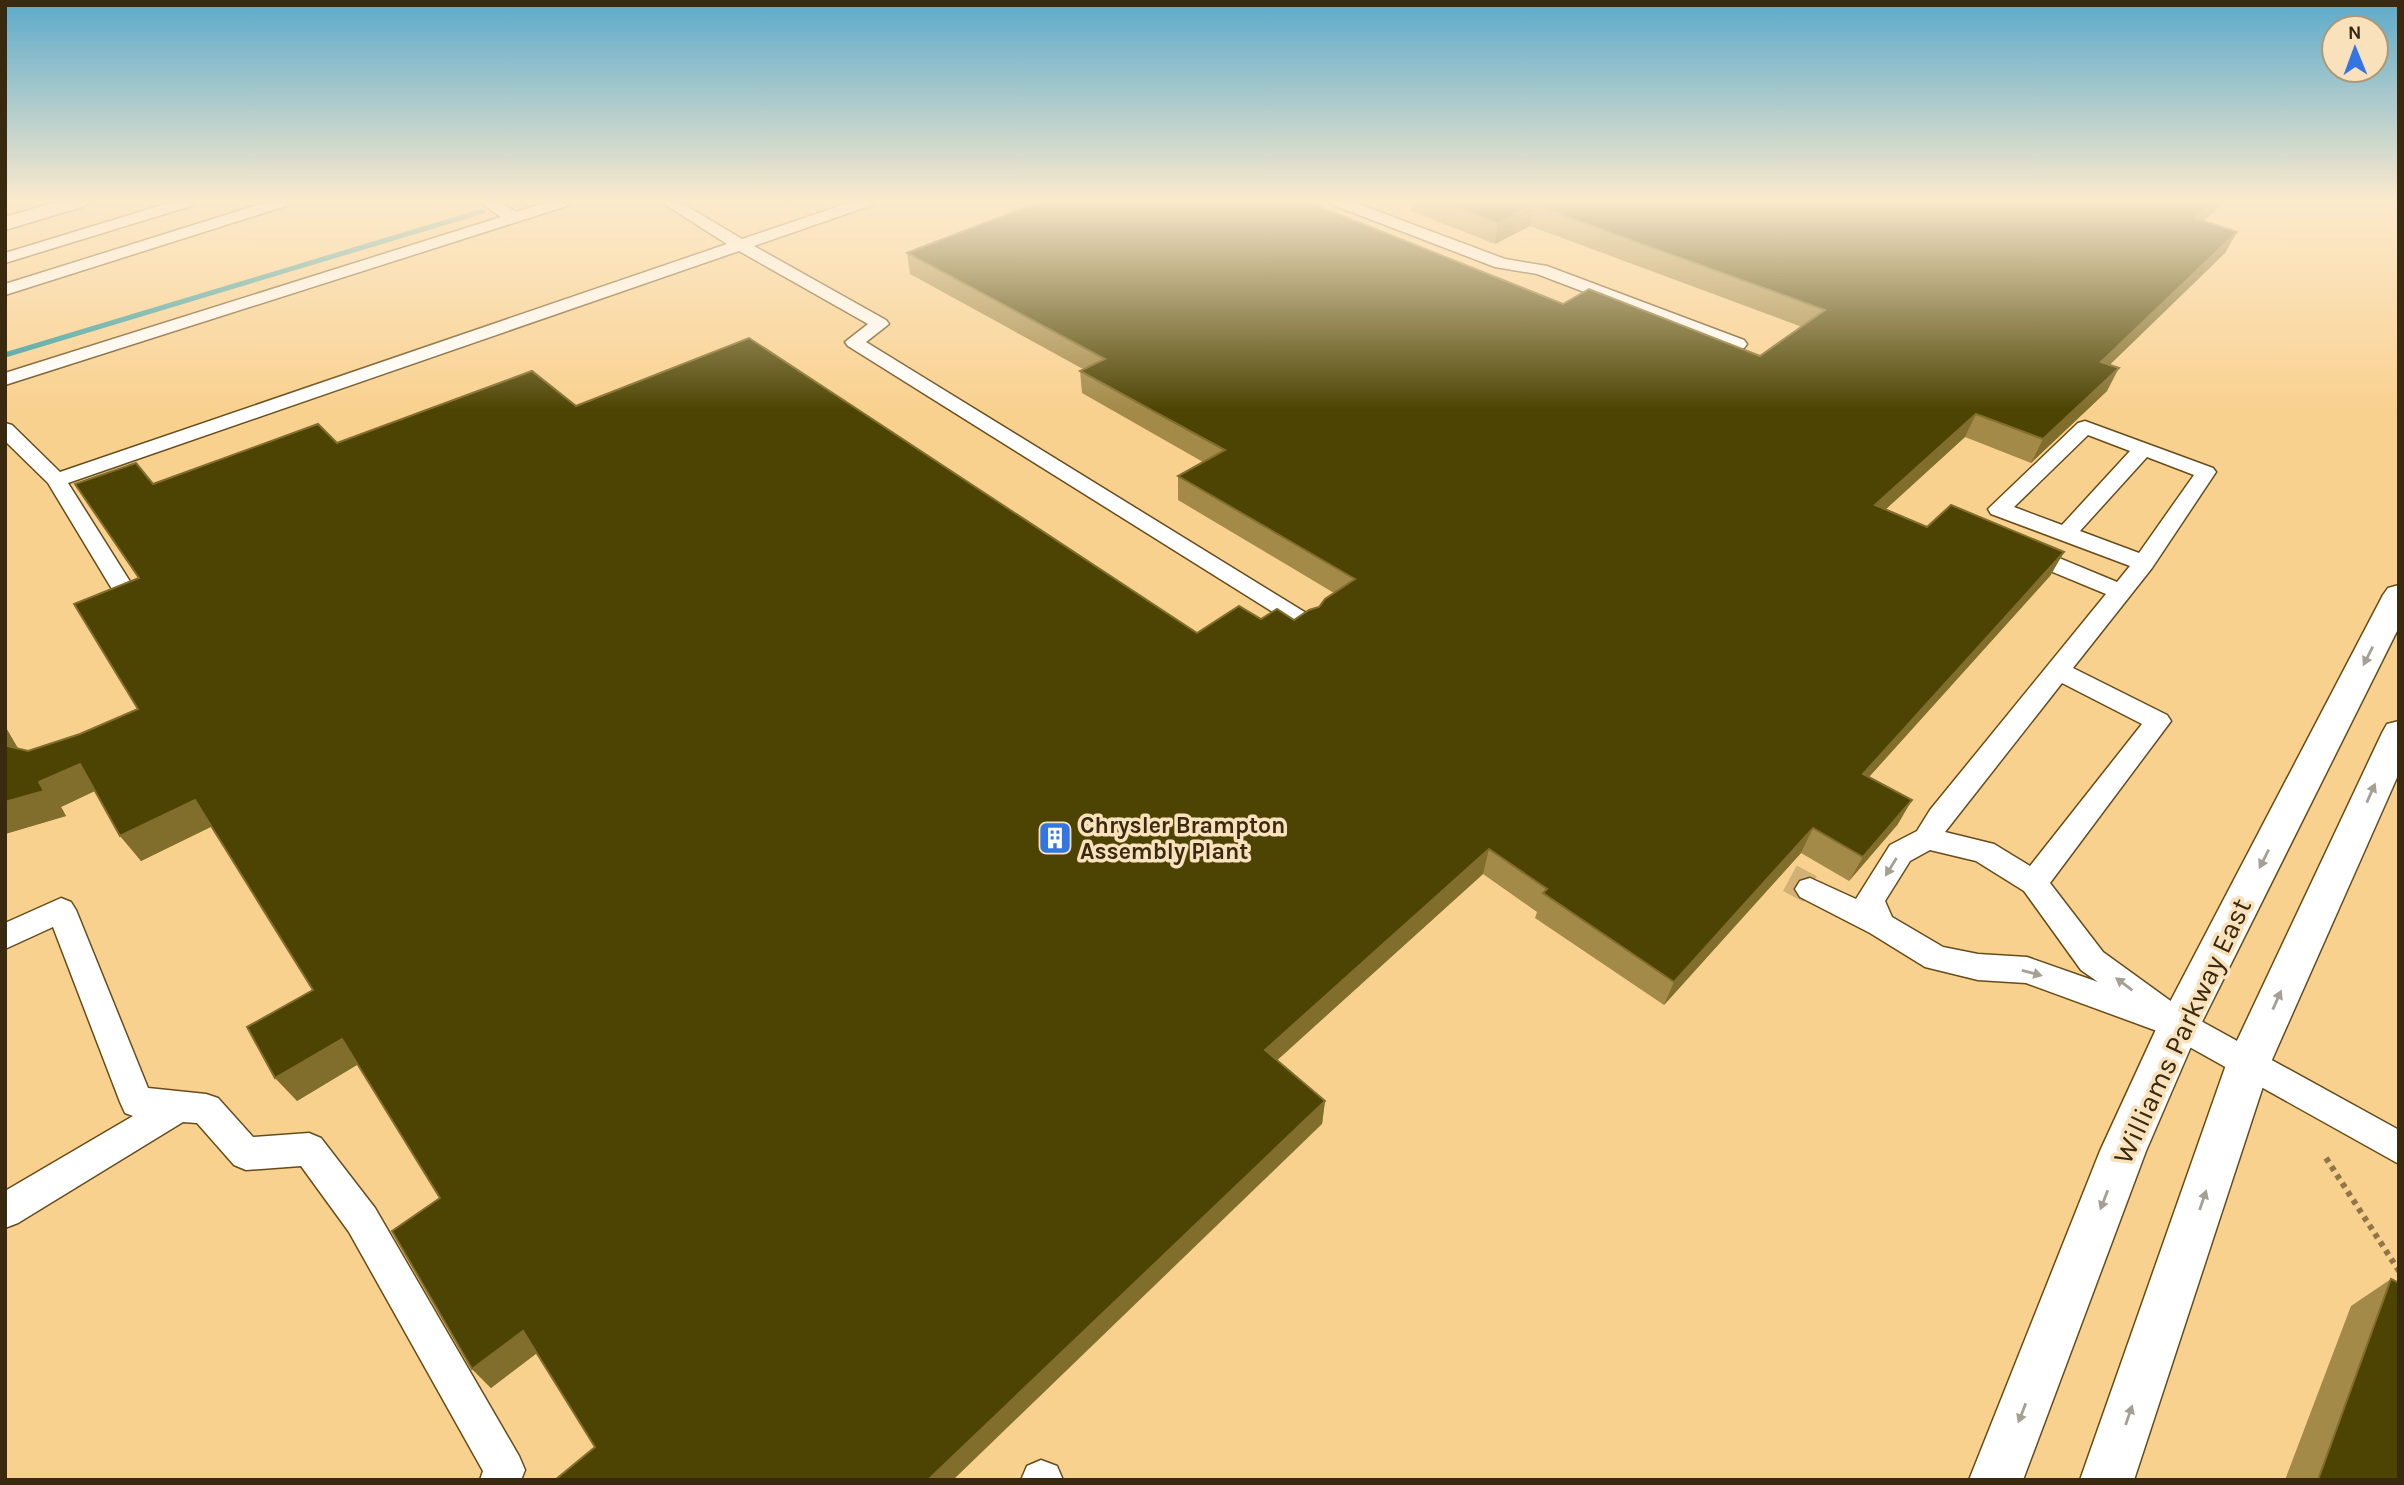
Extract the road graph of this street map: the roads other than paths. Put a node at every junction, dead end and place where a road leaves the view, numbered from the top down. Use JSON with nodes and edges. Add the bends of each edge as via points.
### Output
{"nodes":[{"id":1,"x":64,"y":271,"type":"edge"},
{"id":2,"x":345,"y":271,"type":"edge"},
{"id":3,"x":667,"y":271,"type":"edge"},
{"id":4,"x":785,"y":271,"type":"edge"},
{"id":5,"x":1544,"y":271,"type":"edge"},
{"id":6,"x":5,"y":290,"type":"edge"},
{"id":7,"x":1738,"y":344,"type":"edge"},
{"id":8,"x":5,"y":379,"type":"edge"},
{"id":9,"x":5,"y":429,"type":"edge"},
{"id":10,"x":2144,"y":448,"type":"junction"},
{"id":11,"x":56,"y":480,"type":"junction"},
{"id":12,"x":1999,"y":509,"type":"junction"},
{"id":13,"x":1979,"y":523,"type":"edge"},
{"id":14,"x":2066,"y":533,"type":"junction"},
{"id":15,"x":1997,"y":540,"type":"edge"},
{"id":16,"x":2144,"y":563,"type":"junction"},
{"id":17,"x":2121,"y":592,"type":"junction"},
{"id":18,"x":2399,"y":596,"type":"edge"},
{"id":19,"x":129,"y":598,"type":"edge"},
{"id":20,"x":1308,"y":624,"type":"edge"},
{"id":21,"x":2057,"y":670,"type":"junction"},
{"id":22,"x":2399,"y":733,"type":"edge"},
{"id":23,"x":1927,"y":839,"type":"junction"},
{"id":24,"x":2034,"y":883,"type":"junction"},
{"id":25,"x":1810,"y":888,"type":"tunnel mouth"},
{"id":26,"x":1881,"y":925,"type":"junction"},
{"id":27,"x":5,"y":937,"type":"edge"},
{"id":28,"x":2179,"y":1025,"type":"junction"},
{"id":29,"x":2249,"y":1062,"type":"junction"},
{"id":30,"x":179,"y":1106,"type":"junction"},
{"id":31,"x":2399,"y":1148,"type":"edge"},
{"id":32,"x":5,"y":1211,"type":"edge"},
{"id":33,"x":500,"y":1480,"type":"edge"},
{"id":34,"x":1996,"y":1480,"type":"edge"},
{"id":35,"x":2107,"y":1480,"type":"edge"}],
"edges":[{"from":1,"to":6,"type":"street"},
{"from":2,"to":8,"type":"street"},
{"from":3,"to":11,"type":"street"},
{"from":4,"to":20,"type":"street","via":[[880,324],[855,342]]},
{"from":5,"to":7,"type":"street"},
{"from":9,"to":11,"type":"street"},
{"from":10,"to":12,"type":"street","via":[[2085,427]]},
{"from":10,"to":14,"type":"street"},
{"from":10,"to":16,"type":"street","via":[[2206,472]]},
{"from":11,"to":19,"type":"street"},
{"from":12,"to":13,"type":"street"},
{"from":12,"to":14,"type":"street"},
{"from":14,"to":16,"type":"street"},
{"from":15,"to":17,"type":"street"},
{"from":16,"to":17,"type":"street"},
{"from":17,"to":21,"type":"street"},
{"from":18,"to":28,"type":"main road","name":"Williams Parkway East","one_way":true},
{"from":21,"to":23,"type":"street"},
{"from":21,"to":24,"type":"street","via":[[2158,721]]},
{"from":29,"to":22,"type":"main road","one_way":true},
{"from":23,"to":24,"type":"street","via":[[1984,852]]},
{"from":23,"to":26,"type":"street","one_way":true,"via":[[1899,853],[1870,900]]},
{"from":28,"to":24,"type":"street","one_way":true,"via":[[2092,961]]},
{"from":25,"to":26,"type":"street"},
{"from":26,"to":28,"type":"street","one_way":true,"via":[[1936,958],[2027,970]]},
{"from":27,"to":30,"type":"street","via":[[61,910],[137,1102]]},
{"from":28,"to":29,"type":"street"},
{"from":28,"to":34,"type":"main road","name":"Williams Parkway East","one_way":true,"via":[[2123,1151]]},
{"from":29,"to":31,"type":"street"},
{"from":35,"to":29,"type":"main road","one_way":true},
{"from":30,"to":32,"type":"street"},
{"from":30,"to":33,"type":"street","via":[[206,1109],[246,1154],[309,1149],[362,1220],[505,1470]]}]}
